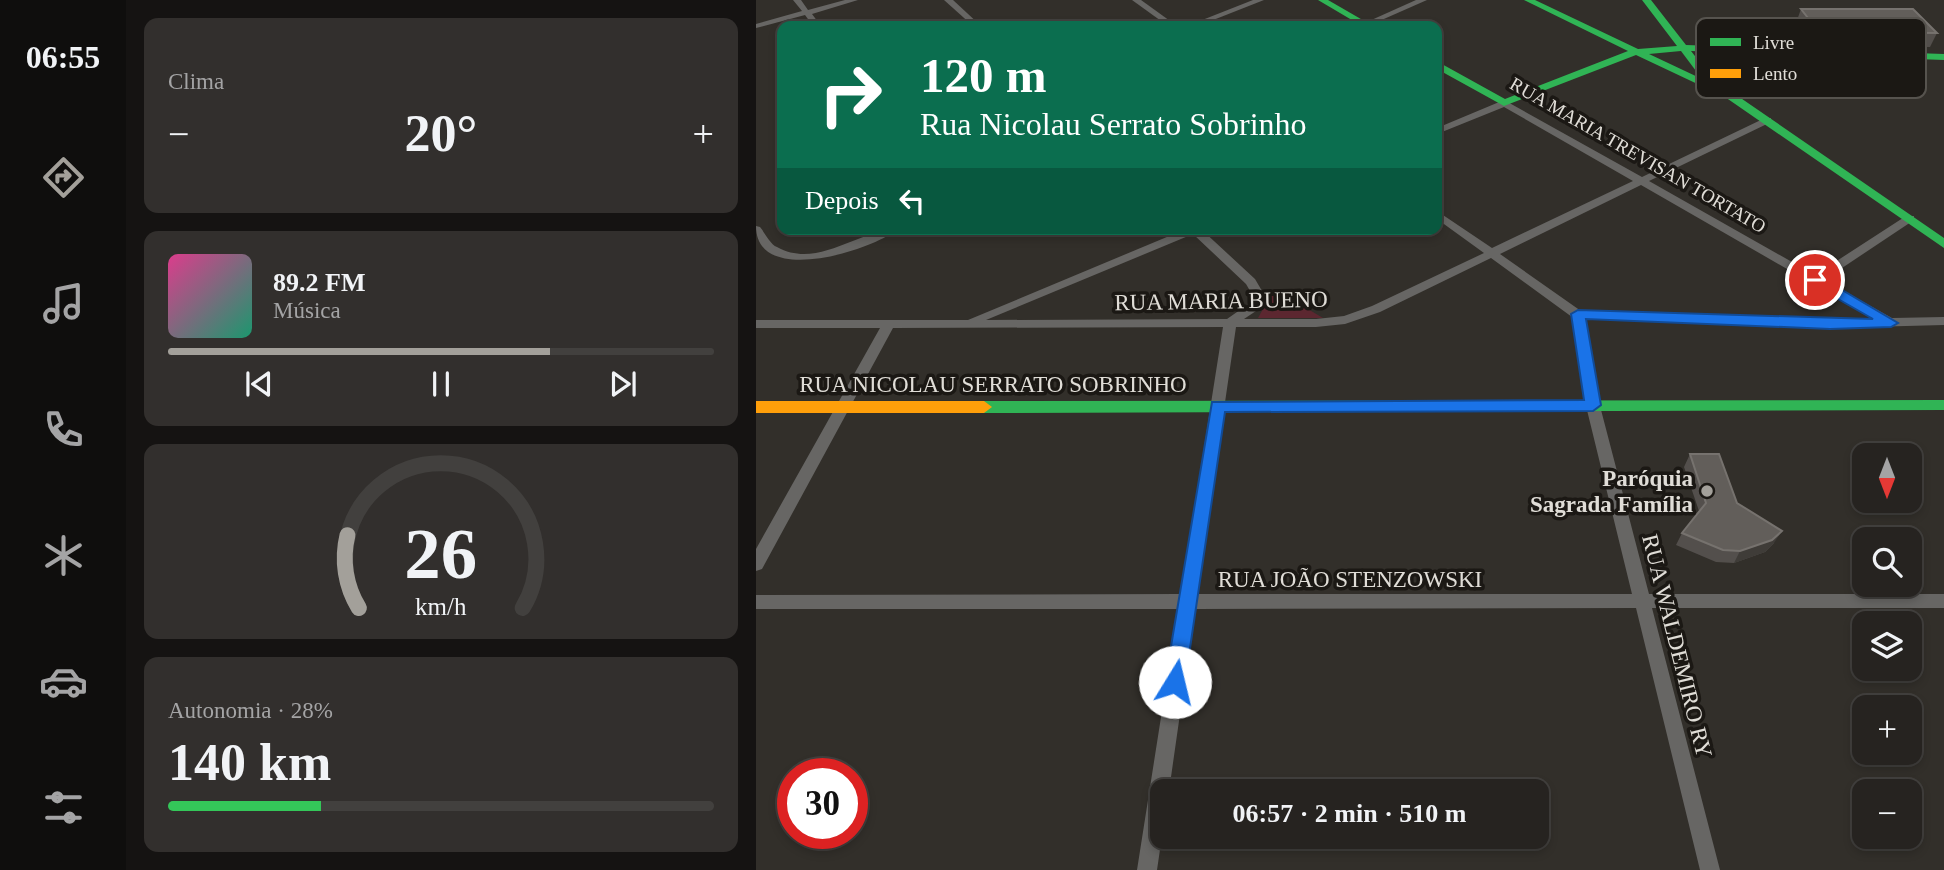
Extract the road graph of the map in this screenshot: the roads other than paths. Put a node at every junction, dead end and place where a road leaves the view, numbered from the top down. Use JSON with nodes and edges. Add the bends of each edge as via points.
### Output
{"nodes":[{"id":1,"x":797,"y":0,"type":"edge"},
{"id":2,"x":854,"y":0,"type":"edge"},
{"id":3,"x":948,"y":0,"type":"edge"},
{"id":4,"x":1136,"y":0,"type":"edge"},
{"id":5,"x":1259,"y":0,"type":"edge"},
{"id":6,"x":1322,"y":0,"type":"edge"},
{"id":7,"x":1423,"y":0,"type":"edge"},
{"id":8,"x":1528,"y":0,"type":"edge"},
{"id":9,"x":1646,"y":0,"type":"edge"},
{"id":10,"x":807,"y":12,"type":"junction"},
{"id":11,"x":813,"y":21,"type":"edge"},
{"id":12,"x":971,"y":21,"type":"edge"},
{"id":13,"x":1166,"y":21,"type":"edge"},
{"id":14,"x":1204,"y":21,"type":"edge"},
{"id":15,"x":1357,"y":21,"type":"edge"},
{"id":16,"x":1376,"y":21,"type":"edge"},
{"id":17,"x":756,"y":26,"type":"edge"},
{"id":18,"x":1681,"y":48,"type":"junction"},
{"id":19,"x":1696,"y":49,"type":"edge"},
{"id":20,"x":1634,"y":51,"type":"junction"},
{"id":21,"x":1926,"y":56,"type":"edge"},
{"id":22,"x":1944,"y":57,"type":"edge"},
{"id":23,"x":1696,"y":67,"type":"edge"},
{"id":24,"x":1442,"y":68,"type":"edge"},
{"id":25,"x":1696,"y":79,"type":"edge"},
{"id":26,"x":1734,"y":98,"type":"edge"},
{"id":27,"x":1504,"y":103,"type":"junction"},
{"id":28,"x":1768,"y":120,"type":"junction"},
{"id":29,"x":1442,"y":129,"type":"edge"},
{"id":30,"x":1641,"y":181,"type":"junction"},
{"id":31,"x":1442,"y":218,"type":"edge"},
{"id":32,"x":1910,"y":219,"type":"junction"},
{"id":33,"x":756,"y":229,"type":"edge"},
{"id":34,"x":878,"y":235,"type":"edge"},
{"id":35,"x":1180,"y":235,"type":"edge"},
{"id":36,"x":1201,"y":235,"type":"edge"},
{"id":37,"x":1944,"y":244,"type":"edge"},
{"id":38,"x":1492,"y":253,"type":"junction"},
{"id":39,"x":1815,"y":280,"type":"junction"},
{"id":40,"x":1578,"y":314,"type":"junction"},
{"id":41,"x":1944,"y":321,"type":"edge"},
{"id":42,"x":889,"y":323,"type":"junction"},
{"id":43,"x":965,"y":323,"type":"junction"},
{"id":44,"x":1230,"y":323,"type":"junction"},
{"id":45,"x":1891,"y":323,"type":"junction"},
{"id":46,"x":756,"y":324,"type":"edge"},
{"id":47,"x":1593,"y":405,"type":"junction"},
{"id":48,"x":1944,"y":405,"type":"edge"},
{"id":49,"x":1218,"y":406,"type":"junction"},
{"id":50,"x":756,"y":407,"type":"edge"},
{"id":51,"x":843,"y":407,"type":"junction"},
{"id":52,"x":756,"y":564,"type":"edge"},
{"id":53,"x":1642,"y":601,"type":"junction"},
{"id":54,"x":1944,"y":601,"type":"edge"},
{"id":55,"x":756,"y":602,"type":"edge"},
{"id":56,"x":1188,"y":602,"type":"junction"},
{"id":57,"x":1147,"y":870,"type":"edge"},
{"id":58,"x":1710,"y":870,"type":"edge"}],
"edges":[{"from":1,"to":10,"type":"street"},
{"from":2,"to":10,"type":"street"},
{"from":3,"to":12,"type":"street"},
{"from":4,"to":13,"type":"street"},
{"from":5,"to":14,"type":"street"},
{"from":6,"to":15,"type":"main road"},
{"from":7,"to":16,"type":"street"},
{"from":8,"to":20,"type":"main road"},
{"from":9,"to":18,"type":"main road"},
{"from":10,"to":11,"type":"street"},
{"from":10,"to":17,"type":"street"},
{"from":18,"to":19,"type":"main road"},
{"from":18,"to":20,"type":"main road"},
{"from":18,"to":23,"type":"main road"},
{"from":20,"to":25,"type":"main road"},
{"from":20,"to":27,"type":"main road"},
{"from":21,"to":22,"type":"main road"},
{"from":24,"to":27,"type":"main road","name":"RUA MARIA TREVISAN TORTATO"},
{"from":26,"to":28,"type":"main road"},
{"from":27,"to":29,"type":"street"},
{"from":27,"to":30,"type":"street","name":"RUA MARIA TREVISAN TORTATO"},
{"from":28,"to":30,"type":"street","name":"RUA MARIA BUENO"},
{"from":28,"to":32,"type":"main road"},
{"from":30,"to":38,"type":"street","name":"RUA MARIA BUENO"},
{"from":30,"to":39,"type":"street","name":"RUA MARIA TREVISAN TORTATO"},
{"from":31,"to":38,"type":"street"},
{"from":32,"to":37,"type":"main road"},
{"from":32,"to":39,"type":"street"},
{"from":33,"to":34,"type":"street","via":[[771,249],[790,256],[834,253]]},
{"from":35,"to":43,"type":"street"},
{"from":36,"to":44,"type":"street","via":[[1256,289],[1257,302]]},
{"from":38,"to":40,"type":"street"},
{"from":38,"to":44,"type":"street","name":"RUA MARIA BUENO","via":[[1345,320]]},
{"from":39,"to":45,"type":"street","name":"RUA MARIA TREVISAN TORTATO"},
{"from":40,"to":45,"type":"street"},
{"from":40,"to":47,"type":"street","name":"RUA WALDEMIRO RY"},
{"from":41,"to":45,"type":"street"},
{"from":42,"to":43,"type":"street","name":"RUA MARIA BUENO"},
{"from":42,"to":46,"type":"street","name":"RUA MARIA BUENO"},
{"from":42,"to":51,"type":"street"},
{"from":43,"to":44,"type":"street","name":"RUA MARIA BUENO"},
{"from":44,"to":49,"type":"street"},
{"from":47,"to":48,"type":"main road","name":"RUA NICOLAU SERRATO SOBRINHO"},
{"from":47,"to":49,"type":"main road","name":"RUA NICOLAU SERRATO SOBRINHO"},
{"from":47,"to":53,"type":"street","name":"RUA WALDEMIRO RY"},
{"from":49,"to":51,"type":"main road","name":"RUA NICOLAU SERRATO SOBRINHO"},
{"from":49,"to":56,"type":"street"},
{"from":50,"to":51,"type":"main road","name":"RUA NICOLAU SERRATO SOBRINHO"},
{"from":51,"to":52,"type":"street"},
{"from":53,"to":54,"type":"street","name":"RUA JOÃO STENZOWSKI"},
{"from":53,"to":56,"type":"street","name":"RUA JOÃO STENZOWSKI"},
{"from":53,"to":58,"type":"street","name":"RUA WALDEMIRO RY"},
{"from":55,"to":56,"type":"street","name":"RUA JOÃO STENZOWSKI"},
{"from":56,"to":57,"type":"street"}]}
